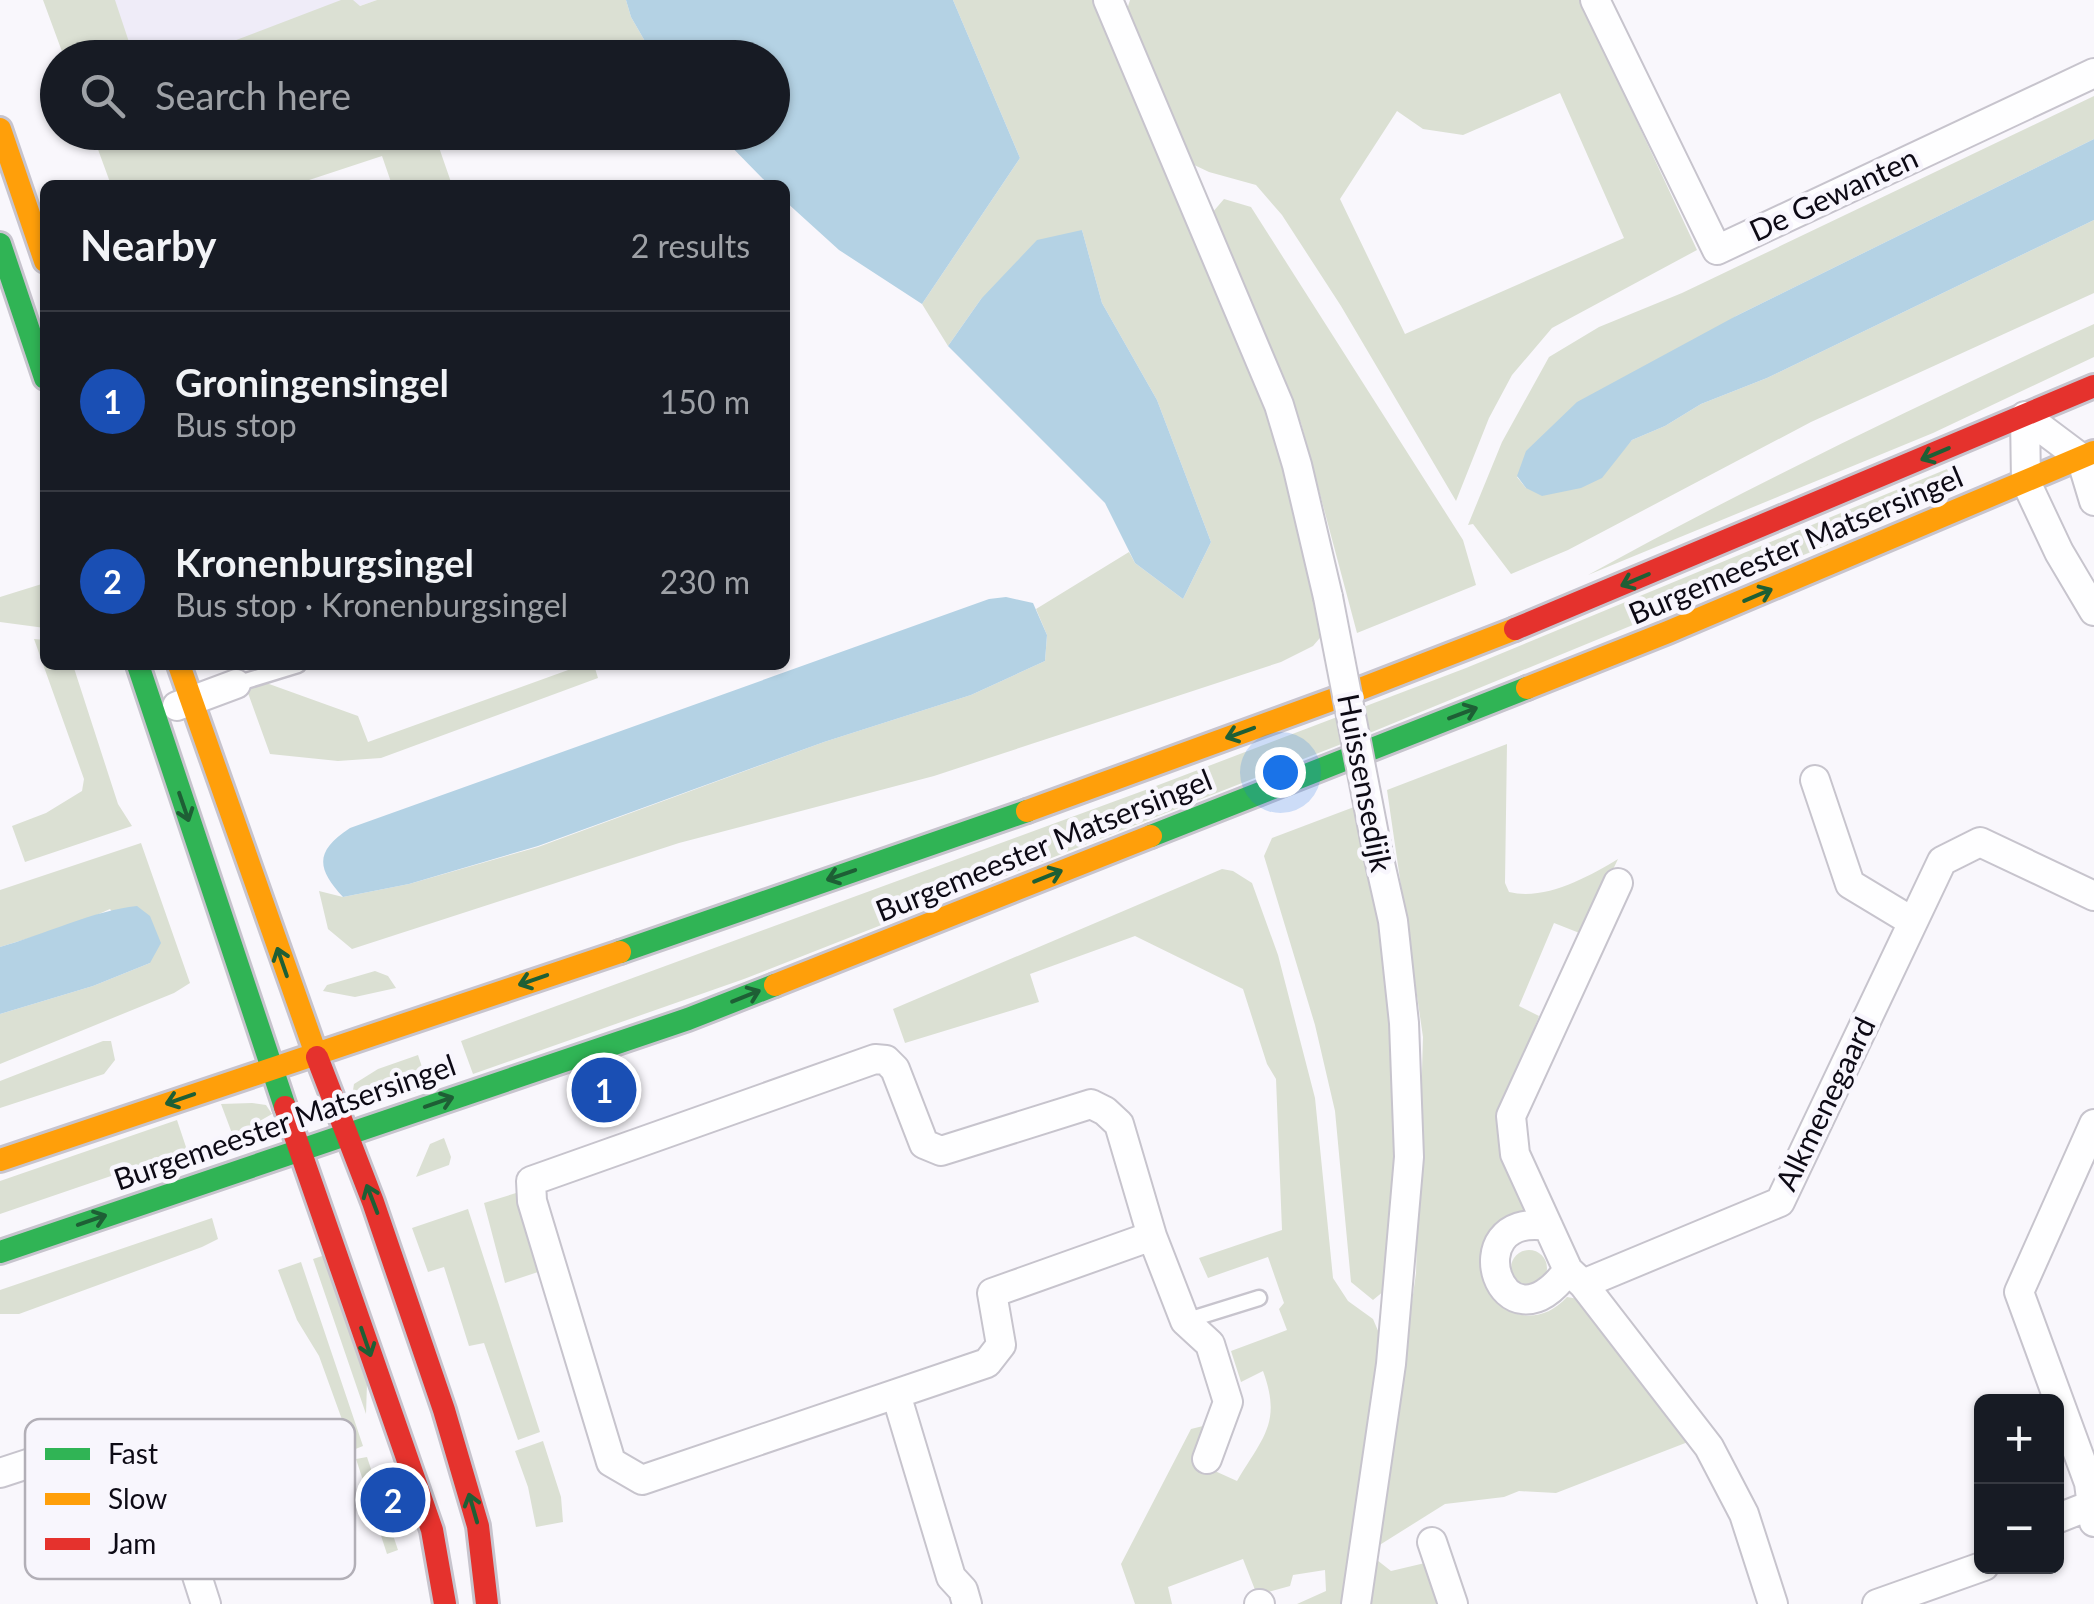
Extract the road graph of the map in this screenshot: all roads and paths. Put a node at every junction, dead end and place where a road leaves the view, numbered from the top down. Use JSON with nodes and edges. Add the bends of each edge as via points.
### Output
{"nodes":[{"id":1,"x":1108,"y":0,"type":"edge"},
{"id":2,"x":1596,"y":0,"type":"edge"},
{"id":3,"x":2094,"y":73,"type":"edge"},
{"id":4,"x":0,"y":129,"type":"edge"},
{"id":5,"x":10,"y":187,"type":"edge"},
{"id":6,"x":0,"y":244,"type":"edge"},
{"id":7,"x":40,"y":250,"type":"edge"},
{"id":8,"x":40,"y":363,"type":"edge"},
{"id":9,"x":2094,"y":386,"type":"edge"},
{"id":10,"x":2025,"y":416,"type":"junction"},
{"id":11,"x":2087,"y":455,"type":"edge"},
{"id":12,"x":2026,"y":482,"type":"junction"},
{"id":13,"x":2094,"y":501,"type":"edge"},
{"id":14,"x":2094,"y":611,"type":"edge"},
{"id":15,"x":140,"y":670,"type":"edge"},
{"id":16,"x":181,"y":670,"type":"edge"},
{"id":17,"x":282,"y":670,"type":"edge"},
{"id":18,"x":236,"y":684,"type":"joint"},
{"id":19,"x":192,"y":700,"type":"junction"},
{"id":20,"x":153,"y":714,"type":"junction"},
{"id":21,"x":1815,"y":780,"type":"dead end"},
{"id":22,"x":1618,"y":883,"type":"dead end"},
{"id":23,"x":2094,"y":896,"type":"edge"},
{"id":24,"x":1913,"y":922,"type":"junction"},
{"id":25,"x":314,"y":1054,"type":"junction"},
{"id":26,"x":273,"y":1068,"type":"junction"},
{"id":27,"x":2094,"y":1124,"type":"edge"},
{"id":28,"x":346,"y":1134,"type":"junction"},
{"id":29,"x":300,"y":1150,"type":"junction"},
{"id":30,"x":0,"y":1160,"type":"edge"},
{"id":31,"x":1548,"y":1226,"type":"junction"},
{"id":32,"x":1152,"y":1236,"type":"junction"},
{"id":33,"x":0,"y":1252,"type":"edge"},
{"id":34,"x":1576,"y":1277,"type":"junction"},
{"id":35,"x":1259,"y":1298,"type":"dead end"},
{"id":36,"x":1185,"y":1321,"type":"junction"},
{"id":37,"x":896,"y":1394,"type":"junction"},
{"id":38,"x":1207,"y":1459,"type":"dead end"},
{"id":39,"x":25,"y":1465,"type":"edge"},
{"id":40,"x":0,"y":1473,"type":"edge"},
{"id":41,"x":2093,"y":1511,"type":"edge"},
{"id":42,"x":2064,"y":1517,"type":"edge"},
{"id":43,"x":1432,"y":1542,"type":"dead end"},
{"id":44,"x":1974,"y":1570,"type":"edge"},
{"id":45,"x":198,"y":1579,"type":"edge"},
{"id":46,"x":206,"y":1604,"type":"edge"},
{"id":47,"x":445,"y":1604,"type":"edge"},
{"id":48,"x":487,"y":1604,"type":"edge"},
{"id":49,"x":967,"y":1604,"type":"edge"},
{"id":50,"x":1356,"y":1604,"type":"edge"},
{"id":51,"x":1453,"y":1604,"type":"edge"},
{"id":52,"x":1774,"y":1604,"type":"edge"},
{"id":53,"x":1877,"y":1604,"type":"edge"}],
"edges":[{"from":1,"to":50,"type":"street","name":"Huissensedijk","bridge":true,"via":[[1279,405],[1328,598],[1393,921],[1409,1156],[1391,1364]]},
{"from":2,"to":3,"type":"street","name":"De Gewanten","via":[[1717,250]]},
{"from":4,"to":5,"type":"main road"},
{"from":5,"to":7,"type":"main road"},
{"from":6,"to":8,"type":"main road"},
{"from":9,"to":10,"type":"main road","name":"Burgemeester Matsersingel"},
{"from":10,"to":11,"type":"street"},
{"from":10,"to":12,"type":"street"},
{"from":10,"to":25,"type":"main road","name":"Burgemeester Matsersingel","one_way":true,"via":[[1332,700]]},
{"from":11,"to":12,"type":"main road","name":"Burgemeester Matsersingel"},
{"from":11,"to":13,"type":"street"},
{"from":12,"to":14,"type":"street"},
{"from":28,"to":12,"type":"main road","name":"Burgemeester Matsersingel","one_way":true,"via":[[688,1019],[1668,632]]},
{"from":15,"to":20,"type":"main road"},
{"from":16,"to":19,"type":"main road"},
{"from":17,"to":18,"type":"lane"},
{"from":18,"to":19,"type":"street"},
{"from":19,"to":20,"type":"street"},
{"from":25,"to":19,"type":"main road","one_way":true},
{"from":20,"to":26,"type":"main road","one_way":true},
{"from":21,"to":24,"type":"street","via":[[1850,884]]},
{"from":22,"to":31,"type":"street","via":[[1511,1116],[1514,1154]]},
{"from":23,"to":24,"type":"street","name":"Alkmenegaard","via":[[1980,842],[1942,861]]},
{"from":24,"to":34,"type":"street","name":"Alkmenegaard","via":[[1780,1202]]},
{"from":25,"to":26,"type":"main road","name":"Burgemeester Matsersingel"},
{"from":25,"to":28,"type":"main road"},
{"from":26,"to":29,"type":"main road"},
{"from":26,"to":30,"type":"main road","name":"Burgemeester Matsersingel","one_way":true},
{"from":27,"to":41,"type":"street","via":[[2019,1292],[2089,1483]]},
{"from":28,"to":29,"type":"main road","name":"Burgemeester Matsersingel"},
{"from":48,"to":28,"type":"main road","one_way":true,"via":[[478,1526],[444,1410]]},
{"from":33,"to":29,"type":"main road","name":"Burgemeester Matsersingel","one_way":true},
{"from":29,"to":47,"type":"main road","one_way":true,"via":[[432,1530]]},
{"from":31,"to":34,"type":"street"},
{"from":31,"to":34,"type":"street","name":"Alkmenegaard","via":[[1518,1227],[1498,1244],[1493,1259],[1502,1289],[1532,1300]]},
{"from":32,"to":36,"type":"street"},
{"from":32,"to":37,"type":"street","via":[[992,1293],[1002,1345],[987,1363]]},
{"from":32,"to":37,"type":"street","via":[[1118,1124],[1106,1110],[1092,1104],[941,1152],[924,1144],[895,1068],[875,1059],[531,1181],[610,1462],[642,1480]]},
{"from":34,"to":52,"type":"street","via":[[1710,1447],[1744,1514]]},
{"from":35,"to":36,"type":"lane"},
{"from":36,"to":38,"type":"street","via":[[1210,1344],[1228,1402]]},
{"from":37,"to":49,"type":"street","via":[[951,1577]]},
{"from":39,"to":40,"type":"street"},
{"from":41,"to":42,"type":"street"},
{"from":43,"to":51,"type":"street"},
{"from":44,"to":53,"type":"street"},
{"from":45,"to":46,"type":"street"}]}
